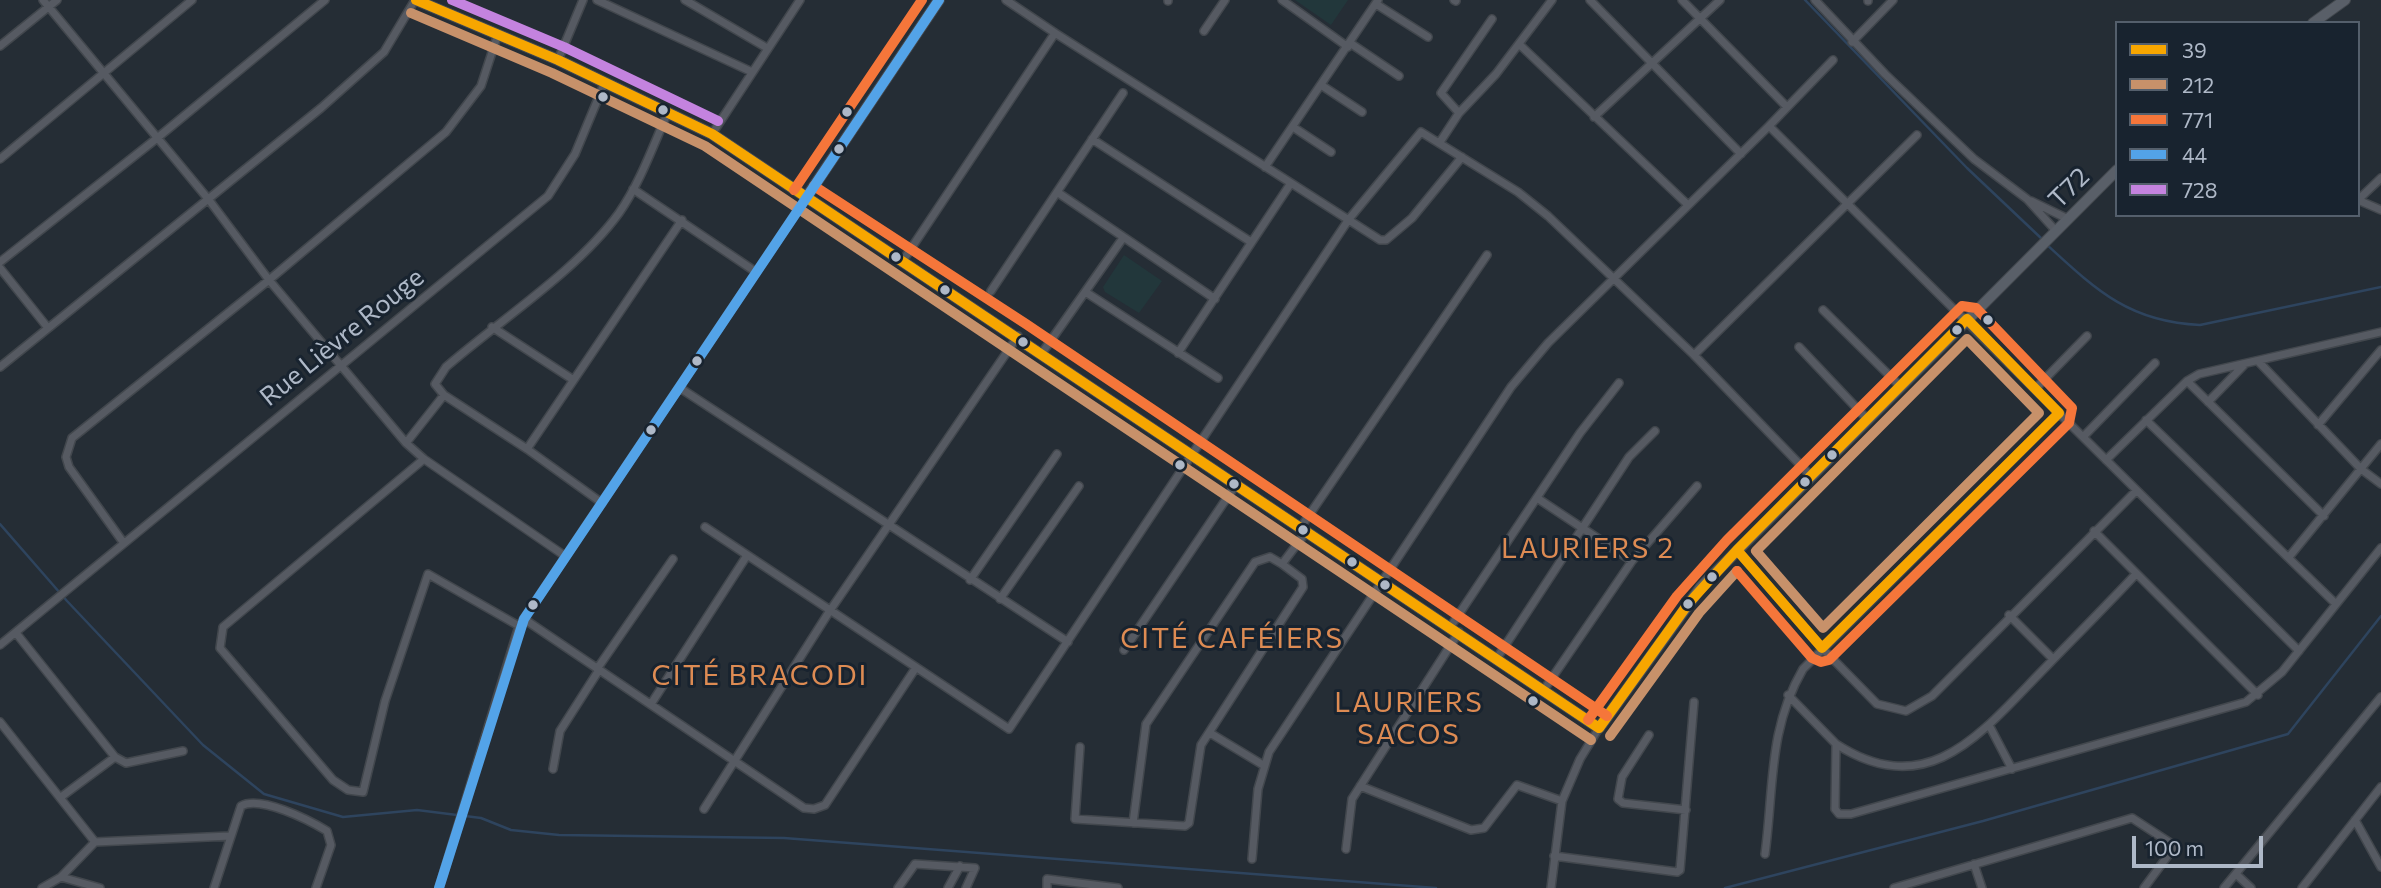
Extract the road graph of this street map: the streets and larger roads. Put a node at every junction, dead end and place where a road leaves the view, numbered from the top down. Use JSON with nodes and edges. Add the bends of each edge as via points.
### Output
{"nodes":[{"id":1,"x":43,"y":0,"type":"edge"},
{"id":2,"x":57,"y":0,"type":"edge"},
{"id":3,"x":192,"y":0,"type":"edge"},
{"id":4,"x":325,"y":0,"type":"edge"},
{"id":5,"x":415,"y":0,"type":"edge"},
{"id":6,"x":583,"y":0,"type":"edge"},
{"id":7,"x":597,"y":0,"type":"edge"},
{"id":8,"x":685,"y":0,"type":"edge"},
{"id":9,"x":800,"y":0,"type":"edge"},
{"id":10,"x":939,"y":0,"type":"edge"},
{"id":11,"x":1006,"y":0,"type":"edge"},
{"id":12,"x":1226,"y":0,"type":"edge"},
{"id":13,"x":1282,"y":0,"type":"edge"},
{"id":14,"x":1552,"y":0,"type":"edge"},
{"id":15,"x":1590,"y":0,"type":"edge"},
{"id":16,"x":1682,"y":0,"type":"edge"},
{"id":17,"x":1720,"y":0,"type":"edge"},
{"id":18,"x":1815,"y":0,"type":"edge"},
{"id":19,"x":1893,"y":0,"type":"edge"},
{"id":20,"x":2345,"y":0,"type":"edge"},
{"id":21,"x":1377,"y":2,"type":"edge"},
{"id":22,"x":49,"y":7,"type":"junction"},
{"id":23,"x":1492,"y":19,"type":"dead end"},
{"id":24,"x":1702,"y":19,"type":"junction"},
{"id":25,"x":2316,"y":21,"type":"edge"},
{"id":26,"x":1204,"y":31,"type":"dead end"},
{"id":27,"x":1055,"y":33,"type":"junction"},
{"id":28,"x":497,"y":37,"type":"junction"},
{"id":29,"x":1428,"y":37,"type":"dead end"},
{"id":30,"x":1851,"y":42,"type":"junction"},
{"id":31,"x":1518,"y":44,"type":"junction"},
{"id":32,"x":1349,"y":45,"type":"junction"},
{"id":33,"x":0,"y":46,"type":"edge"},
{"id":34,"x":767,"y":48,"type":"junction"},
{"id":35,"x":558,"y":60,"type":"junction"},
{"id":36,"x":1833,"y":60,"type":"dead end"},
{"id":37,"x":1652,"y":63,"type":"junction"},
{"id":38,"x":752,"y":72,"type":"junction"},
{"id":39,"x":104,"y":74,"type":"junction"},
{"id":40,"x":1399,"y":76,"type":"dead end"},
{"id":41,"x":605,"y":82,"type":"junction"},
{"id":42,"x":1321,"y":85,"type":"junction"},
{"id":43,"x":1123,"y":93,"type":"dead end"},
{"id":44,"x":1787,"y":107,"type":"junction"},
{"id":45,"x":668,"y":112,"type":"junction"},
{"id":46,"x":1362,"y":112,"type":"dead end"},
{"id":47,"x":1459,"y":113,"type":"junction"},
{"id":48,"x":1594,"y":117,"type":"junction"},
{"id":49,"x":1769,"y":125,"type":"junction"},
{"id":50,"x":1293,"y":127,"type":"junction"},
{"id":51,"x":712,"y":134,"type":"junction"},
{"id":52,"x":1917,"y":135,"type":"dead end"},
{"id":53,"x":156,"y":139,"type":"junction"},
{"id":54,"x":1092,"y":139,"type":"junction"},
{"id":55,"x":1440,"y":142,"type":"junction"},
{"id":56,"x":1331,"y":152,"type":"dead end"},
{"id":57,"x":1741,"y":154,"type":"junction"},
{"id":58,"x":1462,"y":157,"type":"junction"},
{"id":59,"x":0,"y":159,"type":"edge"},
{"id":60,"x":1265,"y":167,"type":"junction"},
{"id":61,"x":2115,"y":172,"type":"edge"},
{"id":62,"x":2381,"y":178,"type":"edge"},
{"id":63,"x":1291,"y":183,"type":"junction"},
{"id":64,"x":633,"y":189,"type":"junction"},
{"id":65,"x":1057,"y":192,"type":"junction"},
{"id":66,"x":806,"y":198,"type":"junction"},
{"id":67,"x":2360,"y":198,"type":"edge"},
{"id":68,"x":2027,"y":199,"type":"junction"},
{"id":69,"x":209,"y":201,"type":"junction"},
{"id":70,"x":2360,"y":201,"type":"edge"},
{"id":71,"x":1849,"y":202,"type":"junction"},
{"id":72,"x":1687,"y":204,"type":"junction"},
{"id":73,"x":2381,"y":209,"type":"edge"},
{"id":74,"x":1349,"y":219,"type":"junction"},
{"id":75,"x":2068,"y":219,"type":"junction"},
{"id":76,"x":682,"y":220,"type":"junction"},
{"id":77,"x":2053,"y":233,"type":"junction"},
{"id":78,"x":1123,"y":238,"type":"junction"},
{"id":79,"x":1251,"y":242,"type":"junction"},
{"id":80,"x":1487,"y":256,"type":"dead end"},
{"id":81,"x":0,"y":262,"type":"edge"},
{"id":82,"x":902,"y":262,"type":"junction"},
{"id":83,"x":0,"y":268,"type":"edge"},
{"id":84,"x":756,"y":272,"type":"junction"},
{"id":85,"x":269,"y":280,"type":"junction"},
{"id":86,"x":1612,"y":280,"type":"junction"},
{"id":87,"x":991,"y":291,"type":"dead end"},
{"id":88,"x":1087,"y":293,"type":"junction"},
{"id":89,"x":1215,"y":299,"type":"junction"},
{"id":90,"x":1823,"y":310,"type":"dead end"},
{"id":91,"x":1967,"y":319,"type":"junction"},
{"id":92,"x":492,"y":327,"type":"junction"},
{"id":93,"x":48,"y":328,"type":"junction"},
{"id":94,"x":2381,"y":332,"type":"edge"},
{"id":95,"x":2087,"y":335,"type":"dead end"},
{"id":96,"x":1017,"y":336,"type":"junction"},
{"id":97,"x":1799,"y":347,"type":"dead end"},
{"id":98,"x":2381,"y":350,"type":"edge"},
{"id":99,"x":1042,"y":353,"type":"junction"},
{"id":100,"x":1178,"y":353,"type":"junction"},
{"id":101,"x":1693,"y":355,"type":"junction"},
{"id":102,"x":2258,"y":361,"type":"junction"},
{"id":103,"x":2155,"y":363,"type":"dead end"},
{"id":104,"x":2244,"y":364,"type":"junction"},
{"id":105,"x":340,"y":365,"type":"junction"},
{"id":106,"x":0,"y":367,"type":"edge"},
{"id":107,"x":1218,"y":378,"type":"dead end"},
{"id":108,"x":572,"y":379,"type":"junction"},
{"id":109,"x":2187,"y":381,"type":"junction"},
{"id":110,"x":1619,"y":383,"type":"dead end"},
{"id":111,"x":1900,"y":386,"type":"junction"},
{"id":112,"x":680,"y":388,"type":"junction"},
{"id":113,"x":2036,"y":388,"type":"junction"},
{"id":114,"x":444,"y":395,"type":"junction"},
{"id":115,"x":2208,"y":402,"type":"junction"},
{"id":116,"x":2059,"y":413,"type":"junction"},
{"id":117,"x":1867,"y":419,"type":"junction"},
{"id":118,"x":2146,"y":420,"type":"junction"},
{"id":119,"x":2318,"y":425,"type":"junction"},
{"id":120,"x":1656,"y":431,"type":"dead end"},
{"id":121,"x":2083,"y":437,"type":"junction"},
{"id":122,"x":406,"y":443,"type":"junction"},
{"id":123,"x":2381,"y":444,"type":"edge"},
{"id":124,"x":527,"y":449,"type":"junction"},
{"id":125,"x":1193,"y":453,"type":"junction"},
{"id":126,"x":1057,"y":454,"type":"dead end"},
{"id":127,"x":424,"y":459,"type":"junction"},
{"id":128,"x":2106,"y":460,"type":"junction"},
{"id":129,"x":2361,"y":469,"type":"junction"},
{"id":130,"x":1811,"y":476,"type":"junction"},
{"id":131,"x":1237,"y":483,"type":"junction"},
{"id":132,"x":2381,"y":484,"type":"edge"},
{"id":133,"x":1079,"y":486,"type":"dead end"},
{"id":134,"x":1697,"y":486,"type":"dead end"},
{"id":135,"x":2136,"y":491,"type":"junction"},
{"id":136,"x":1537,"y":498,"type":"junction"},
{"id":137,"x":602,"y":503,"type":"junction"},
{"id":138,"x":2324,"y":516,"type":"junction"},
{"id":139,"x":705,"y":527,"type":"dead end"},
{"id":140,"x":889,"y":527,"type":"junction"},
{"id":141,"x":1304,"y":529,"type":"junction"},
{"id":142,"x":1584,"y":529,"type":"junction"},
{"id":143,"x":2094,"y":531,"type":"junction"},
{"id":144,"x":123,"y":542,"type":"junction"},
{"id":145,"x":2381,"y":548,"type":"edge"},
{"id":146,"x":1737,"y":550,"type":"junction"},
{"id":147,"x":565,"y":556,"type":"junction"},
{"id":148,"x":2289,"y":557,"type":"junction"},
{"id":149,"x":746,"y":558,"type":"junction"},
{"id":150,"x":673,"y":559,"type":"dead end"},
{"id":151,"x":1632,"y":562,"type":"junction"},
{"id":152,"x":1282,"y":564,"type":"junction"},
{"id":153,"x":2136,"y":574,"type":"junction"},
{"id":154,"x":970,"y":580,"type":"junction"},
{"id":155,"x":1383,"y":580,"type":"junction"},
{"id":156,"x":1000,"y":599,"type":"junction"},
{"id":157,"x":2336,"y":604,"type":"junction"},
{"id":158,"x":829,"y":612,"type":"junction"},
{"id":159,"x":2010,"y":615,"type":"junction"},
{"id":160,"x":521,"y":622,"type":"junction"},
{"id":161,"x":1455,"y":629,"type":"junction"},
{"id":162,"x":16,"y":633,"type":"junction"},
{"id":163,"x":1068,"y":642,"type":"junction"},
{"id":164,"x":0,"y":645,"type":"edge"},
{"id":165,"x":1822,"y":648,"type":"junction"},
{"id":166,"x":1124,"y":649,"type":"dead end"},
{"id":167,"x":2299,"y":651,"type":"junction"},
{"id":168,"x":1497,"y":658,"type":"junction"},
{"id":169,"x":2053,"y":659,"type":"junction"},
{"id":170,"x":598,"y":669,"type":"junction"},
{"id":171,"x":915,"y":669,"type":"junction"},
{"id":172,"x":1543,"y":691,"type":"junction"},
{"id":173,"x":1788,"y":695,"type":"junction"},
{"id":174,"x":2258,"y":695,"type":"junction"},
{"id":175,"x":2381,"y":697,"type":"edge"},
{"id":176,"x":1693,"y":702,"type":"dead end"},
{"id":177,"x":651,"y":704,"type":"junction"},
{"id":178,"x":0,"y":722,"type":"edge"},
{"id":179,"x":1989,"y":725,"type":"junction"},
{"id":180,"x":1599,"y":728,"type":"junction"},
{"id":181,"x":3,"y":732,"type":"edge"},
{"id":182,"x":1210,"y":733,"type":"junction"},
{"id":183,"x":1649,"y":735,"type":"dead end"},
{"id":184,"x":1836,"y":744,"type":"junction"},
{"id":185,"x":1080,"y":747,"type":"dead end"},
{"id":186,"x":183,"y":751,"type":"dead end"},
{"id":187,"x":115,"y":757,"type":"junction"},
{"id":188,"x":733,"y":762,"type":"junction"},
{"id":189,"x":1263,"y":765,"type":"junction"},
{"id":190,"x":553,"y":769,"type":"dead end"},
{"id":191,"x":2012,"y":769,"type":"junction"},
{"id":192,"x":1360,"y":786,"type":"junction"},
{"id":193,"x":2381,"y":787,"type":"edge"},
{"id":194,"x":61,"y":797,"type":"junction"},
{"id":195,"x":1562,"y":801,"type":"junction"},
{"id":196,"x":704,"y":808,"type":"dead end"},
{"id":197,"x":1686,"y":810,"type":"junction"},
{"id":198,"x":2355,"y":820,"type":"junction"},
{"id":199,"x":1133,"y":823,"type":"junction"},
{"id":200,"x":230,"y":836,"type":"junction"},
{"id":201,"x":95,"y":842,"type":"junction"},
{"id":202,"x":1346,"y":849,"type":"dead end"},
{"id":203,"x":1765,"y":854,"type":"dead end"},
{"id":204,"x":1554,"y":856,"type":"junction"},
{"id":205,"x":1252,"y":859,"type":"dead end"},
{"id":206,"x":1973,"y":864,"type":"junction"},
{"id":207,"x":960,"y":866,"type":"junction"},
{"id":208,"x":2381,"y":867,"type":"edge"},
{"id":209,"x":2236,"y":874,"type":"junction"},
{"id":210,"x":61,"y":877,"type":"junction"},
{"id":211,"x":1551,"y":885,"type":"edge"},
{"id":212,"x":42,"y":888,"type":"edge"},
{"id":213,"x":100,"y":888,"type":"edge"},
{"id":214,"x":214,"y":888,"type":"edge"},
{"id":215,"x":316,"y":888,"type":"edge"},
{"id":216,"x":439,"y":888,"type":"edge"},
{"id":217,"x":898,"y":888,"type":"edge"},
{"id":218,"x":948,"y":888,"type":"edge"},
{"id":219,"x":966,"y":888,"type":"edge"},
{"id":220,"x":1047,"y":888,"type":"edge"},
{"id":221,"x":1118,"y":888,"type":"edge"},
{"id":222,"x":1894,"y":888,"type":"edge"},
{"id":223,"x":1982,"y":888,"type":"edge"},
{"id":224,"x":2144,"y":888,"type":"edge"},
{"id":225,"x":2224,"y":888,"type":"edge"},
{"id":226,"x":2251,"y":888,"type":"edge"},
{"id":227,"x":2302,"y":888,"type":"edge"}],
"edges":[{"from":1,"to":22,"type":"street"},
{"from":2,"to":22,"type":"street"},
{"from":3,"to":39,"type":"street"},
{"from":4,"to":53,"type":"street"},
{"from":5,"to":28,"type":"street"},
{"from":5,"to":69,"type":"street","via":[[384,52]]},
{"from":6,"to":35,"type":"street"},
{"from":7,"to":38,"type":"street"},
{"from":8,"to":34,"type":"street"},
{"from":9,"to":34,"type":"street"},
{"from":10,"to":66,"type":"street"},
{"from":11,"to":27,"type":"street"},
{"from":12,"to":26,"type":"street"},
{"from":13,"to":32,"type":"street"},
{"from":14,"to":31,"type":"street"},
{"from":15,"to":37,"type":"street"},
{"from":16,"to":24,"type":"street"},
{"from":17,"to":24,"type":"street"},
{"from":18,"to":30,"type":"street"},
{"from":19,"to":30,"type":"street"},
{"from":20,"to":25,"type":"street"},
{"from":21,"to":29,"type":"street"},
{"from":21,"to":32,"type":"street"},
{"from":22,"to":33,"type":"street"},
{"from":22,"to":39,"type":"street"},
{"from":23,"to":47,"type":"street","via":[[1441,93]]},
{"from":24,"to":37,"type":"street"},
{"from":24,"to":44,"type":"street"},
{"from":27,"to":60,"type":"street"},
{"from":27,"to":82,"type":"street"},
{"from":28,"to":35,"type":"street"},
{"from":28,"to":85,"type":"street","via":[[481,86],[458,118]]},
{"from":30,"to":68,"type":"street","via":[[1974,159]]},
{"from":31,"to":47,"type":"street"},
{"from":31,"to":48,"type":"street"},
{"from":32,"to":40,"type":"street"},
{"from":32,"to":42,"type":"street"},
{"from":34,"to":38,"type":"street"},
{"from":35,"to":41,"type":"street"},
{"from":36,"to":44,"type":"street"},
{"from":37,"to":48,"type":"street"},
{"from":37,"to":57,"type":"street"},
{"from":38,"to":51,"type":"street"},
{"from":39,"to":53,"type":"street"},
{"from":39,"to":59,"type":"street"},
{"from":41,"to":45,"type":"street"},
{"from":41,"to":105,"type":"street","name":"Rue Lièvre Rouge","via":[[575,154],[548,196]]},
{"from":42,"to":46,"type":"street"},
{"from":42,"to":50,"type":"street"},
{"from":43,"to":54,"type":"street"},
{"from":44,"to":49,"type":"street"},
{"from":45,"to":51,"type":"street"},
{"from":45,"to":64,"type":"street"},
{"from":47,"to":55,"type":"street"},
{"from":48,"to":72,"type":"street"},
{"from":49,"to":57,"type":"street"},
{"from":49,"to":71,"type":"street"},
{"from":50,"to":56,"type":"street"},
{"from":50,"to":60,"type":"street"},
{"from":51,"to":66,"type":"street"},
{"from":52,"to":71,"type":"street"},
{"from":53,"to":69,"type":"street"},
{"from":53,"to":81,"type":"street"},
{"from":54,"to":65,"type":"street"},
{"from":54,"to":79,"type":"street"},
{"from":55,"to":58,"type":"street"},
{"from":55,"to":74,"type":"street","via":[[1418,133]]},
{"from":57,"to":72,"type":"street"},
{"from":58,"to":74,"type":"street","via":[[1392,237],[1380,240]]},
{"from":58,"to":86,"type":"street","via":[[1538,208]]},
{"from":60,"to":63,"type":"street"},
{"from":61,"to":75,"type":"street","name":"T72"},
{"from":62,"to":67,"type":"street"},
{"from":63,"to":74,"type":"street"},
{"from":63,"to":79,"type":"street"},
{"from":64,"to":76,"type":"street"},
{"from":64,"to":92,"type":"street","via":[[594,243]]},
{"from":65,"to":78,"type":"street"},
{"from":65,"to":87,"type":"street"},
{"from":66,"to":82,"type":"street"},
{"from":66,"to":84,"type":"street"},
{"from":68,"to":75,"type":"street"},
{"from":68,"to":77,"type":"street"},
{"from":69,"to":85,"type":"street"},
{"from":69,"to":93,"type":"street"},
{"from":70,"to":73,"type":"street"},
{"from":71,"to":91,"type":"street"},
{"from":71,"to":101,"type":"street"},
{"from":72,"to":86,"type":"street"},
{"from":74,"to":125,"type":"street"},
{"from":75,"to":77,"type":"street","name":"T72"},
{"from":76,"to":84,"type":"street"},
{"from":76,"to":108,"type":"street"},
{"from":77,"to":91,"type":"street","name":"T72"},
{"from":78,"to":88,"type":"street"},
{"from":78,"to":89,"type":"street"},
{"from":79,"to":89,"type":"street"},
{"from":80,"to":141,"type":"street"},
{"from":82,"to":96,"type":"street"},
{"from":83,"to":93,"type":"street"},
{"from":84,"to":112,"type":"street"},
{"from":85,"to":105,"type":"street"},
{"from":85,"to":144,"type":"street","via":[[79,431],[68,446],[69,467]]},
{"from":86,"to":101,"type":"street"},
{"from":86,"to":155,"type":"street","via":[[1511,387]]},
{"from":88,"to":99,"type":"street"},
{"from":88,"to":100,"type":"street"},
{"from":89,"to":100,"type":"street"},
{"from":90,"to":111,"type":"street"},
{"from":91,"to":111,"type":"street","name":"T72"},
{"from":91,"to":113,"type":"street"},
{"from":92,"to":108,"type":"street"},
{"from":92,"to":114,"type":"street","via":[[438,376],[435,384]]},
{"from":93,"to":106,"type":"street"},
{"from":94,"to":102,"type":"street"},
{"from":95,"to":113,"type":"street"},
{"from":96,"to":99,"type":"street"},
{"from":96,"to":140,"type":"street"},
{"from":97,"to":117,"type":"street"},
{"from":98,"to":119,"type":"street"},
{"from":99,"to":125,"type":"street"},
{"from":100,"to":107,"type":"street"},
{"from":101,"to":130,"type":"street"},
{"from":102,"to":104,"type":"street"},
{"from":102,"to":119,"type":"street"},
{"from":103,"to":121,"type":"street"},
{"from":104,"to":109,"type":"street"},
{"from":104,"to":115,"type":"street"},
{"from":105,"to":122,"type":"street"},
{"from":105,"to":144,"type":"street","name":"Rue Lièvre Rouge"},
{"from":108,"to":124,"type":"street"},
{"from":109,"to":115,"type":"street"},
{"from":109,"to":118,"type":"street"},
{"from":110,"to":136,"type":"street"},
{"from":111,"to":117,"type":"street","name":"T72"},
{"from":112,"to":137,"type":"street"},
{"from":112,"to":140,"type":"street"},
{"from":113,"to":116,"type":"street"},
{"from":114,"to":122,"type":"street"},
{"from":114,"to":124,"type":"street"},
{"from":115,"to":138,"type":"street"},
{"from":116,"to":121,"type":"street"},
{"from":116,"to":165,"type":"street"},
{"from":117,"to":130,"type":"street","name":"T72"},
{"from":118,"to":128,"type":"street"},
{"from":118,"to":148,"type":"street"},
{"from":119,"to":129,"type":"street"},
{"from":120,"to":142,"type":"street","via":[[1629,457]]},
{"from":121,"to":128,"type":"street"},
{"from":122,"to":127,"type":"street"},
{"from":123,"to":129,"type":"street"},
{"from":124,"to":137,"type":"street"},
{"from":125,"to":131,"type":"street"},
{"from":125,"to":163,"type":"street"},
{"from":126,"to":154,"type":"street"},
{"from":127,"to":147,"type":"street"},
{"from":127,"to":160,"type":"street","via":[[223,627],[220,648],[332,780],[348,790],[363,792],[384,701],[428,574]]},
{"from":128,"to":135,"type":"street"},
{"from":129,"to":132,"type":"street"},
{"from":129,"to":138,"type":"street"},
{"from":130,"to":146,"type":"street","name":"T72"},
{"from":131,"to":141,"type":"street"},
{"from":131,"to":166,"type":"street"},
{"from":133,"to":156,"type":"street"},
{"from":134,"to":151,"type":"street"},
{"from":135,"to":143,"type":"street"},
{"from":135,"to":167,"type":"street"},
{"from":136,"to":142,"type":"street"},
{"from":136,"to":161,"type":"street"},
{"from":137,"to":147,"type":"street"},
{"from":138,"to":148,"type":"street"},
{"from":139,"to":149,"type":"street"},
{"from":140,"to":154,"type":"street"},
{"from":140,"to":158,"type":"street"},
{"from":141,"to":152,"type":"street"},
{"from":141,"to":155,"type":"street"},
{"from":142,"to":151,"type":"street"},
{"from":142,"to":168,"type":"street"},
{"from":143,"to":153,"type":"street"},
{"from":143,"to":159,"type":"street"},
{"from":144,"to":162,"type":"street","name":"Rue Lièvre Rouge"},
{"from":145,"to":157,"type":"street"},
{"from":146,"to":165,"type":"street"},
{"from":146,"to":180,"type":"street","name":"T72","via":[[1688,604]]},
{"from":147,"to":160,"type":"street"},
{"from":148,"to":157,"type":"street"},
{"from":149,"to":158,"type":"street"},
{"from":149,"to":177,"type":"street"},
{"from":150,"to":170,"type":"street"},
{"from":151,"to":172,"type":"street"},
{"from":152,"to":182,"type":"street","via":[[1302,579],[1303,587]]},
{"from":152,"to":199,"type":"street","via":[[1270,557],[1255,562],[1146,724]]},
{"from":153,"to":169,"type":"street"},
{"from":153,"to":174,"type":"street"},
{"from":154,"to":156,"type":"street"},
{"from":155,"to":161,"type":"street"},
{"from":155,"to":189,"type":"street"},
{"from":156,"to":163,"type":"street"},
{"from":157,"to":167,"type":"street"},
{"from":158,"to":171,"type":"street"},
{"from":158,"to":188,"type":"street"},
{"from":159,"to":165,"type":"street","via":[[1932,696],[1906,711],[1877,704]]},
{"from":159,"to":169,"type":"street"},
{"from":160,"to":170,"type":"street"},
{"from":160,"to":216,"type":"street"},
{"from":161,"to":168,"type":"street"},
{"from":161,"to":192,"type":"street"},
{"from":162,"to":164,"type":"street","name":"Rue Lièvre Rouge"},
{"from":162,"to":187,"type":"street"},
{"from":163,"to":171,"type":"street","via":[[1009,729]]},
{"from":165,"to":173,"type":"street"},
{"from":167,"to":174,"type":"street"},
{"from":168,"to":172,"type":"street"},
{"from":169,"to":179,"type":"street"},
{"from":170,"to":177,"type":"street"},
{"from":170,"to":190,"type":"street","via":[[560,731]]},
{"from":171,"to":188,"type":"street","via":[[825,805],[804,808]]},
{"from":172,"to":180,"type":"street"},
{"from":173,"to":184,"type":"street"},
{"from":173,"to":203,"type":"street","via":[[1776,740]]},
{"from":174,"to":191,"type":"street","via":[[2228,709]]},
{"from":175,"to":209,"type":"street"},
{"from":176,"to":197,"type":"street"},
{"from":177,"to":188,"type":"street"},
{"from":178,"to":181,"type":"street"},
{"from":179,"to":184,"type":"street","via":[[1945,757],[1906,767],[1872,764]]},
{"from":179,"to":191,"type":"street"},
{"from":180,"to":195,"type":"street"},
{"from":181,"to":194,"type":"street"},
{"from":182,"to":189,"type":"street"},
{"from":182,"to":199,"type":"street","via":[[1201,746],[1189,823]]},
{"from":183,"to":197,"type":"street","via":[[1622,777],[1618,799]]},
{"from":184,"to":191,"type":"street","via":[[1835,809],[1845,815]]},
{"from":185,"to":199,"type":"street","via":[[1075,819]]},
{"from":186,"to":187,"type":"street","via":[[126,763]]},
{"from":187,"to":194,"type":"street"},
{"from":188,"to":196,"type":"street"},
{"from":189,"to":205,"type":"street"},
{"from":192,"to":195,"type":"street","via":[[1471,830],[1484,828],[1517,785]]},
{"from":192,"to":202,"type":"street","via":[[1350,803]]},
{"from":193,"to":198,"type":"street"},
{"from":194,"to":201,"type":"street"},
{"from":195,"to":204,"type":"street"},
{"from":197,"to":204,"type":"street","via":[[1682,866],[1676,872]]},
{"from":198,"to":208,"type":"street"},
{"from":198,"to":227,"type":"street"},
{"from":200,"to":201,"type":"street"},
{"from":200,"to":214,"type":"street"},
{"from":200,"to":215,"type":"street","via":[[241,806],[255,802],[327,831],[331,845]]},
{"from":201,"to":210,"type":"street"},
{"from":204,"to":211,"type":"street"},
{"from":206,"to":222,"type":"street"},
{"from":206,"to":223,"type":"street"},
{"from":206,"to":224,"type":"street","via":[[2132,818],[2175,846]]},
{"from":207,"to":217,"type":"street","via":[[915,864]]},
{"from":207,"to":218,"type":"street"},
{"from":207,"to":219,"type":"street","via":[[975,868]]},
{"from":209,"to":225,"type":"street"},
{"from":209,"to":226,"type":"street"},
{"from":210,"to":212,"type":"street"},
{"from":210,"to":213,"type":"street"},
{"from":220,"to":221,"type":"street","via":[[1047,879]]}]}
